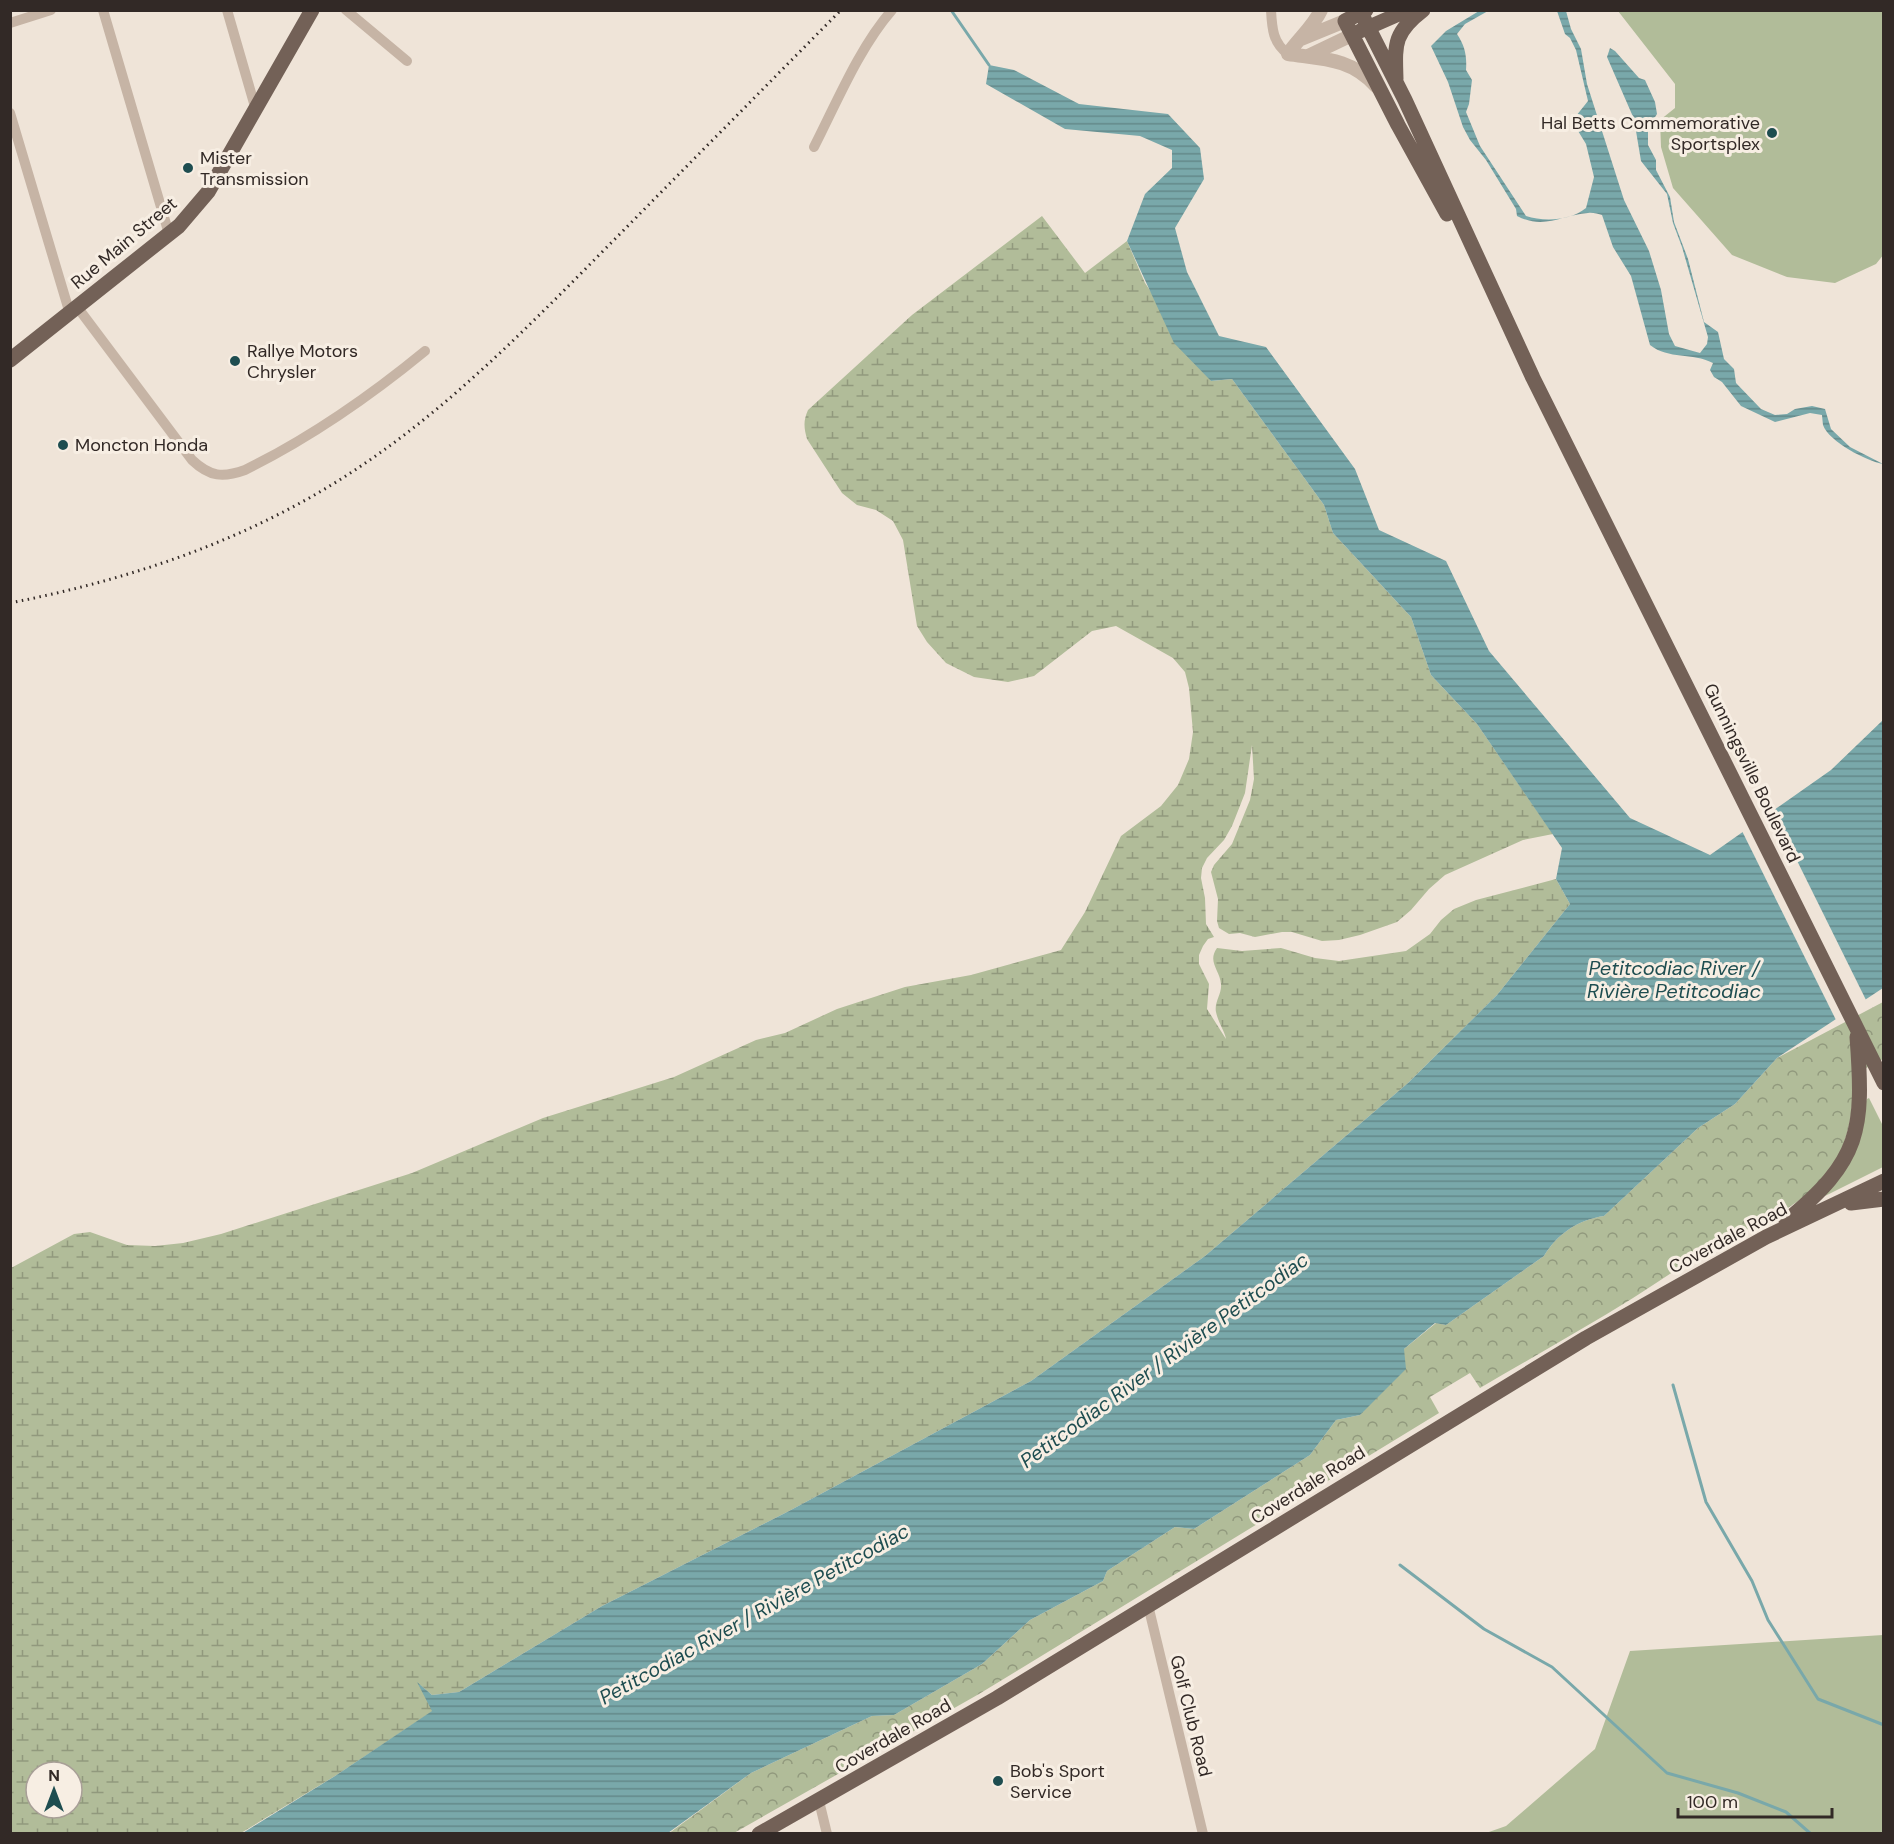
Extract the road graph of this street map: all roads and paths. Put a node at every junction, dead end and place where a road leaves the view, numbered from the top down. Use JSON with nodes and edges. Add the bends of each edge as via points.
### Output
{"nodes":[{"id":1,"x":51,"y":10,"type":"edge"},
{"id":2,"x":103,"y":10,"type":"edge"},
{"id":3,"x":226,"y":10,"type":"edge"},
{"id":4,"x":312,"y":10,"type":"edge"},
{"id":5,"x":346,"y":10,"type":"edge"},
{"id":6,"x":892,"y":10,"type":"edge"},
{"id":7,"x":1271,"y":10,"type":"edge"},
{"id":8,"x":1321,"y":10,"type":"edge"},
{"id":9,"x":1408,"y":10,"type":"edge"},
{"id":10,"x":1423,"y":10,"type":"edge"},
{"id":11,"x":1365,"y":17,"type":"edge"},
{"id":12,"x":1345,"y":21,"type":"junction"},
{"id":13,"x":10,"y":23,"type":"edge"},
{"id":14,"x":1352,"y":35,"type":"junction"},
{"id":15,"x":1297,"y":41,"type":"junction"},
{"id":16,"x":1288,"y":54,"type":"junction"},
{"id":17,"x":1306,"y":56,"type":"junction"},
{"id":18,"x":407,"y":61,"type":"dead end"},
{"id":19,"x":1396,"y":82,"type":"junction"},
{"id":20,"x":1380,"y":89,"type":"junction"},
{"id":21,"x":256,"y":110,"type":"junction"},
{"id":22,"x":10,"y":113,"type":"edge"},
{"id":23,"x":814,"y":147,"type":"dead end"},
{"id":24,"x":169,"y":234,"type":"junction"},
{"id":25,"x":1498,"y":306,"type":"junction"},
{"id":26,"x":74,"y":311,"type":"junction"},
{"id":27,"x":425,"y":351,"type":"dead end"},
{"id":28,"x":10,"y":360,"type":"edge"},
{"id":29,"x":1857,"y":1028,"type":"junction"},
{"id":30,"x":1882,"y":1072,"type":"edge"},
{"id":31,"x":1884,"y":1181,"type":"edge"},
{"id":32,"x":1884,"y":1199,"type":"edge"},
{"id":33,"x":1830,"y":1207,"type":"junction"},
{"id":34,"x":1766,"y":1237,"type":"junction"},
{"id":35,"x":1148,"y":1605,"type":"junction"},
{"id":36,"x":819,"y":1801,"type":"junction"},
{"id":37,"x":759,"y":1833,"type":"edge"},
{"id":38,"x":827,"y":1833,"type":"edge"},
{"id":39,"x":1203,"y":1833,"type":"edge"}],
"edges":[{"from":1,"to":13,"type":"street"},
{"from":2,"to":24,"type":"street"},
{"from":3,"to":21,"type":"street"},
{"from":4,"to":21,"type":"main road","name":"Rue Main Street"},
{"from":5,"to":18,"type":"street"},
{"from":6,"to":23,"type":"street","via":[[861,57]]},
{"from":7,"to":16,"type":"street","via":[[1274,36]]},
{"from":8,"to":15,"type":"street"},
{"from":9,"to":11,"type":"main road"},
{"from":10,"to":19,"type":"main road","via":[[1398,38]]},
{"from":11,"to":12,"type":"main road"},
{"from":11,"to":14,"type":"main road"},
{"from":11,"to":19,"type":"main road"},
{"from":12,"to":14,"type":"main road"},
{"from":12,"to":15,"type":"street"},
{"from":14,"to":17,"type":"street"},
{"from":14,"to":20,"type":"main road"},
{"from":15,"to":16,"type":"street"},
{"from":16,"to":17,"type":"street"},
{"from":17,"to":20,"type":"street","via":[[1352,67]]},
{"from":19,"to":25,"type":"main road"},
{"from":20,"to":25,"type":"main road"},
{"from":21,"to":24,"type":"main road","name":"Rue Main Street","via":[[208,192]]},
{"from":22,"to":26,"type":"street"},
{"from":24,"to":26,"type":"main road","name":"Rue Main Street"},
{"from":25,"to":29,"type":"main road","name":"Gunningsville Boulevard"},
{"from":26,"to":27,"type":"street","via":[[192,460],[207,473],[218,475],[246,470],[321,428]]},
{"from":26,"to":28,"type":"main road","name":"Rue Main Street"},
{"from":29,"to":30,"type":"main road","name":"Gunningsville Boulevard"},
{"from":29,"to":34,"type":"main road","via":[[1860,1110],[1841,1165],[1821,1191]]},
{"from":31,"to":33,"type":"main road","name":"Coverdale Road"},
{"from":32,"to":33,"type":"main road"},
{"from":33,"to":34,"type":"main road","name":"Coverdale Road"},
{"from":34,"to":35,"type":"main road","name":"Coverdale Road","via":[[1533,1369]]},
{"from":35,"to":36,"type":"main road","name":"Coverdale Road"},
{"from":35,"to":39,"type":"street","name":"Golf Club Road"},
{"from":36,"to":37,"type":"main road","name":"Coverdale Road"},
{"from":36,"to":38,"type":"street"}]}
